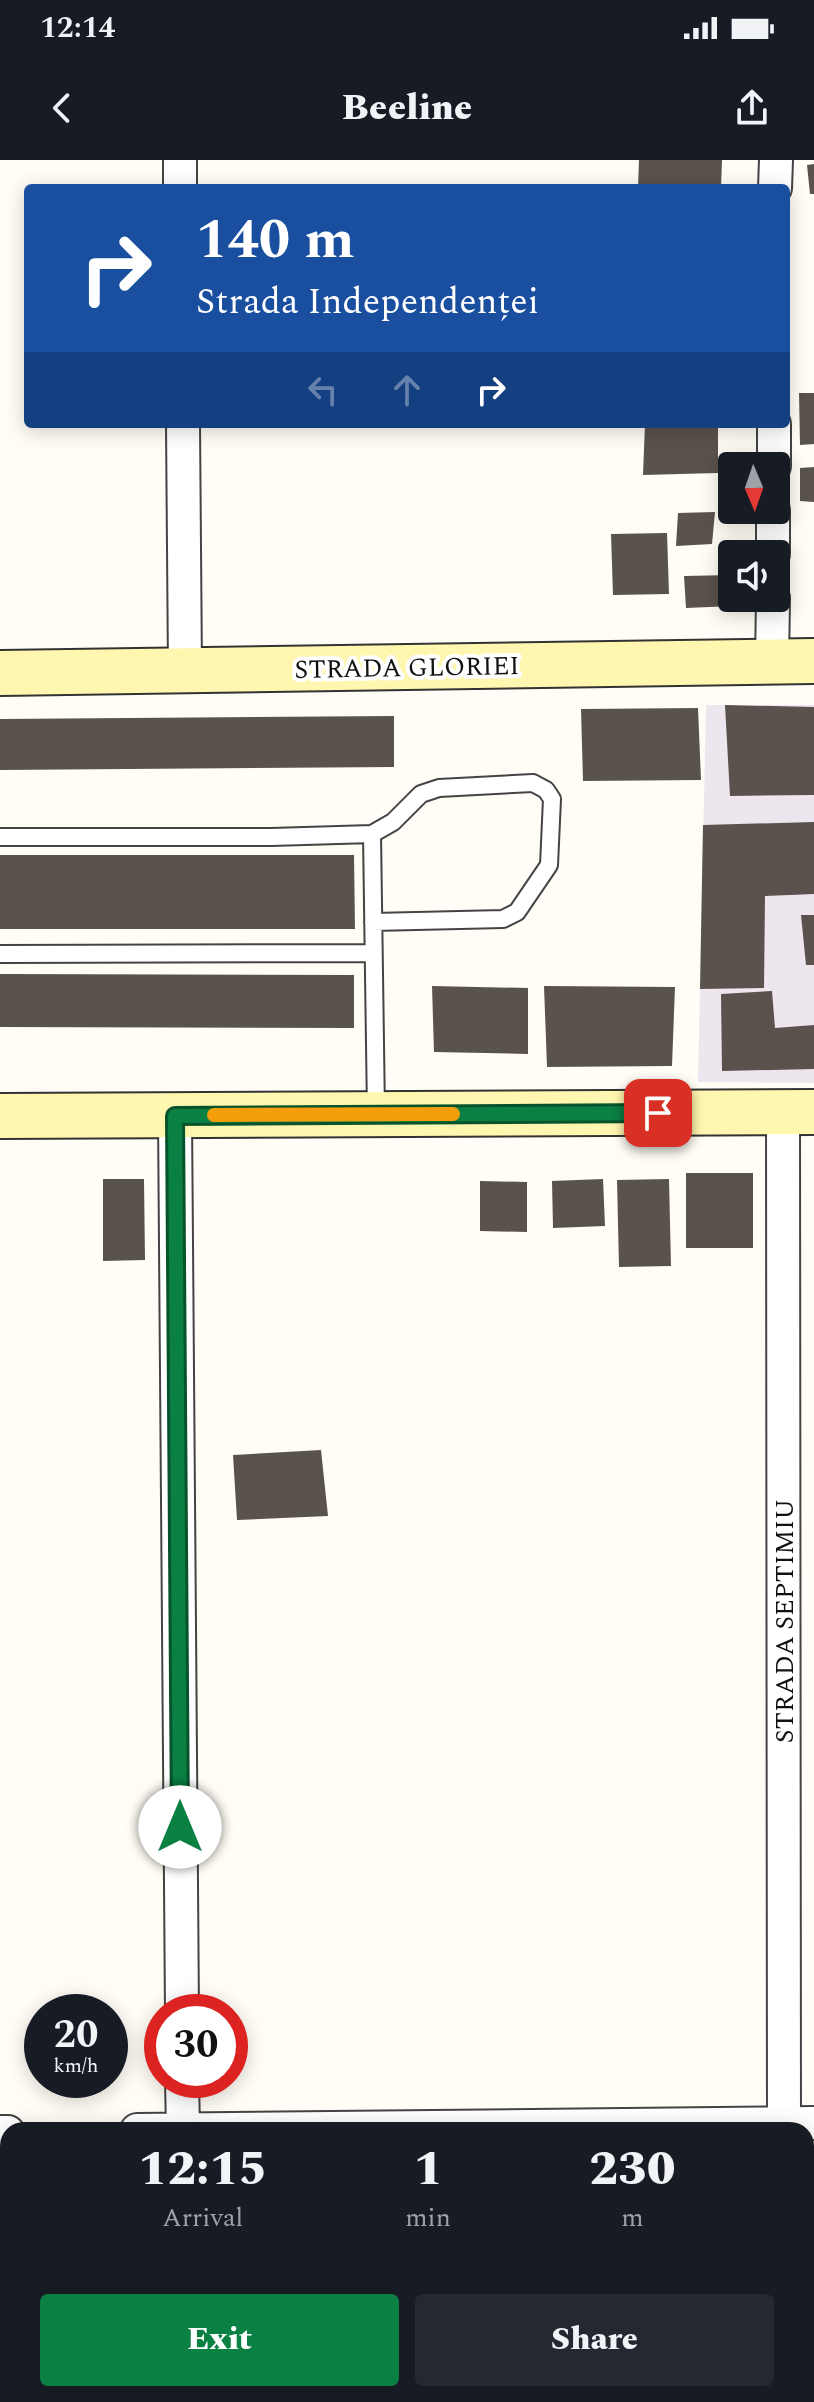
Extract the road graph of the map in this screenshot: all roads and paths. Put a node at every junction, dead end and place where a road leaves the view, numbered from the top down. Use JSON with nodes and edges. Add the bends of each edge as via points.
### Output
{"nodes":[{"id":1,"x":180,"y":160,"type":"edge"},
{"id":2,"x":776,"y":160,"type":"edge"},
{"id":3,"x":180,"y":184,"type":"edge"},
{"id":4,"x":775,"y":184,"type":"edge"},
{"id":5,"x":183,"y":428,"type":"edge"},
{"id":6,"x":774,"y":428,"type":"edge"},
{"id":7,"x":774,"y":452,"type":"edge"},
{"id":8,"x":777,"y":612,"type":"edge"},
{"id":9,"x":793,"y":662,"type":"edge"},
{"id":10,"x":185,"y":670,"type":"junction"},
{"id":11,"x":0,"y":673,"type":"edge"},
{"id":12,"x":372,"y":834,"type":"junction"},
{"id":13,"x":0,"y":837,"type":"edge"},
{"id":14,"x":373,"y":922,"type":"junction"},
{"id":15,"x":373,"y":953,"type":"junction"},
{"id":16,"x":0,"y":954,"type":"edge"},
{"id":17,"x":798,"y":1112,"type":"edge"},
{"id":18,"x":376,"y":1114,"type":"junction"},
{"id":19,"x":0,"y":1116,"type":"edge"},
{"id":20,"x":175,"y":1116,"type":"junction"},
{"id":21,"x":182,"y":1994,"type":"edge"},
{"id":22,"x":182,"y":2098,"type":"edge"},
{"id":23,"x":183,"y":2122,"type":"edge"},
{"id":24,"x":794,"y":2122,"type":"edge"}],
"edges":[{"from":1,"to":3,"type":"street"},
{"from":2,"to":4,"type":"street"},
{"from":5,"to":10,"type":"street"},
{"from":6,"to":7,"type":"street"},
{"from":8,"to":9,"type":"street"},
{"from":9,"to":10,"type":"street","name":"STRADA GLORIEI"},
{"from":10,"to":11,"type":"street","name":"STRADA GLORIEI"},
{"from":12,"to":13,"type":"lane"},
{"from":12,"to":14,"type":"lane"},
{"from":12,"to":14,"type":"lane","via":[[421,794],[439,788],[533,783],[552,799],[549,865],[517,912],[503,919]]},
{"from":14,"to":15,"type":"lane"},
{"from":15,"to":16,"type":"lane"},
{"from":15,"to":18,"type":"lane"},
{"from":17,"to":18,"type":"street"},
{"from":17,"to":24,"type":"street","name":"STRADA SEPTIMIU"},
{"from":18,"to":20,"type":"street"},
{"from":19,"to":20,"type":"street"},
{"from":20,"to":21,"type":"street"},
{"from":22,"to":23,"type":"street"}]}
